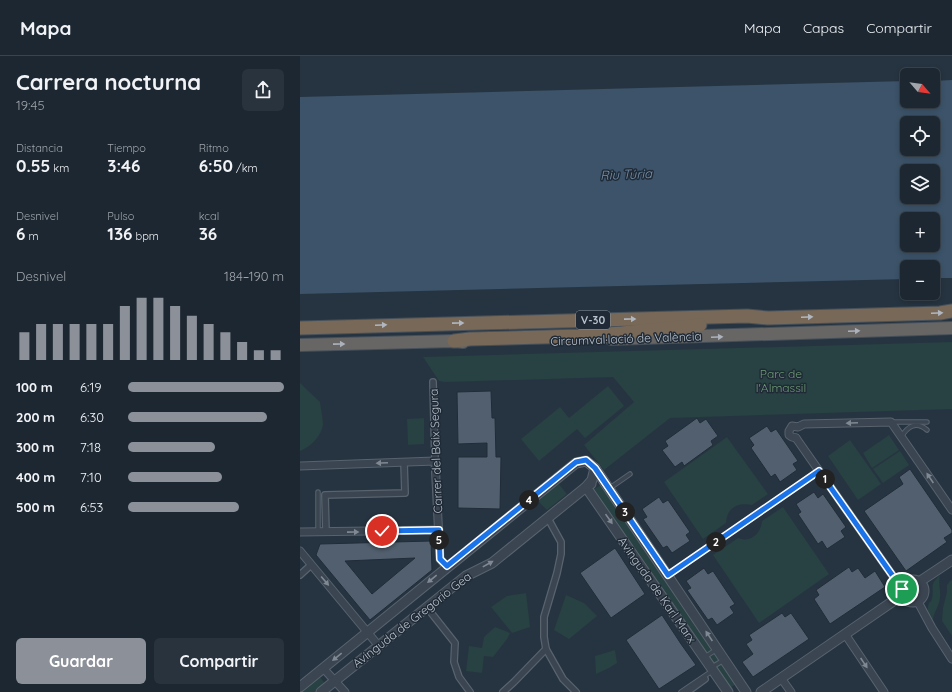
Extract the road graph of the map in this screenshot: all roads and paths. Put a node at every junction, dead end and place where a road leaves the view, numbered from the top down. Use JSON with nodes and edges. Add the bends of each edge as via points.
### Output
{"nodes":[{"id":1,"x":952,"y":311,"type":"edge"},
{"id":2,"x":768,"y":318,"type":"junction"},
{"id":3,"x":300,"y":328,"type":"edge"},
{"id":4,"x":952,"y":328,"type":"edge"},
{"id":5,"x":454,"y":341,"type":"junction"},
{"id":6,"x":300,"y":345,"type":"edge"},
{"id":7,"x":433,"y":382,"type":"dead end"},
{"id":8,"x":891,"y":422,"type":"junction"},
{"id":9,"x":927,"y":422,"type":"dead end"},
{"id":10,"x":927,"y":430,"type":"dead end"},
{"id":11,"x":901,"y":437,"type":"junction"},
{"id":12,"x":436,"y":461,"type":"junction"},
{"id":13,"x":404,"y":462,"type":"junction"},
{"id":14,"x":300,"y":466,"type":"edge"},
{"id":15,"x":595,"y":468,"type":"junction"},
{"id":16,"x":819,"y":471,"type":"junction"},
{"id":17,"x":630,"y":474,"type":"dead end"},
{"id":18,"x":603,"y":480,"type":"junction"},
{"id":19,"x":586,"y":487,"type":"junction"},
{"id":20,"x":609,"y":489,"type":"junction"},
{"id":21,"x":318,"y":492,"type":"dead end"},
{"id":22,"x":952,"y":510,"type":"edge"},
{"id":23,"x":550,"y":522,"type":"dead end"},
{"id":24,"x":439,"y":530,"type":"junction"},
{"id":25,"x":300,"y":532,"type":"edge"},
{"id":26,"x":322,"y":532,"type":"junction"},
{"id":27,"x":300,"y":551,"type":"edge"},
{"id":28,"x":952,"y":560,"type":"edge"},
{"id":29,"x":311,"y":565,"type":"junction"},
{"id":30,"x":447,"y":566,"type":"junction"},
{"id":31,"x":300,"y":575,"type":"edge"},
{"id":32,"x":668,"y":575,"type":"junction"},
{"id":33,"x":919,"y":582,"type":"junction"},
{"id":34,"x":902,"y":592,"type":"junction"},
{"id":35,"x":918,"y":602,"type":"junction"},
{"id":36,"x":429,"y":610,"type":"dead end"},
{"id":37,"x":367,"y":632,"type":"junction"},
{"id":38,"x":845,"y":634,"type":"junction"},
{"id":39,"x":378,"y":645,"type":"junction"},
{"id":40,"x":546,"y":649,"type":"junction"},
{"id":41,"x":718,"y":649,"type":"junction"},
{"id":42,"x":704,"y":658,"type":"junction"},
{"id":43,"x":725,"y":659,"type":"junction"},
{"id":44,"x":952,"y":659,"type":"edge"},
{"id":45,"x":323,"y":668,"type":"junction"},
{"id":46,"x":712,"y":669,"type":"junction"},
{"id":47,"x":781,"y":678,"type":"junction"},
{"id":48,"x":705,"y":679,"type":"dead end"},
{"id":49,"x":334,"y":681,"type":"junction"},
{"id":50,"x":300,"y":687,"type":"edge"},
{"id":51,"x":321,"y":692,"type":"edge"},
{"id":52,"x":345,"y":692,"type":"edge"},
{"id":53,"x":470,"y":692,"type":"edge"},
{"id":54,"x":503,"y":692,"type":"edge"},
{"id":55,"x":576,"y":692,"type":"edge"},
{"id":56,"x":681,"y":692,"type":"edge"},
{"id":57,"x":687,"y":692,"type":"edge"},
{"id":58,"x":728,"y":692,"type":"edge"},
{"id":59,"x":746,"y":692,"type":"edge"},
{"id":60,"x":761,"y":692,"type":"edge"},
{"id":61,"x":791,"y":692,"type":"edge"},
{"id":62,"x":884,"y":692,"type":"edge"}],
"edges":[{"from":2,"to":1,"type":"highway","name":"Circumval·lació de València","number":"V-30","one_way":true},
{"from":3,"to":2,"type":"highway","name":"Circumval·lació de València","number":"V-30","one_way":true,"via":[[747,316]]},
{"from":2,"to":5,"type":"highway","via":[[749,323],[698,325],[622,333]]},
{"from":5,"to":4,"type":"highway","name":"Circumval·lació de València","number":"V-30","one_way":true,"via":[[470,343]]},
{"from":6,"to":5,"type":"highway","name":"Circumval·lació de València","number":"V-30","one_way":true},
{"from":7,"to":12,"type":"street","name":"Carrer del Baix Segura"},
{"from":8,"to":9,"type":"lane"},
{"from":8,"to":11,"type":"street"},
{"from":8,"to":16,"type":"street","one_way":true,"via":[[804,424],[798,427],[800,434],[796,438]]},
{"from":10,"to":11,"type":"lane","via":[[920,426],[910,427]]},
{"from":22,"to":11,"type":"street","one_way":true},
{"from":12,"to":13,"type":"street"},
{"from":12,"to":24,"type":"street","name":"Carrer del Baix Segura"},
{"from":13,"to":14,"type":"street","one_way":true},
{"from":13,"to":26,"type":"street","via":[[405,493],[325,496]]},
{"from":15,"to":18,"type":"street","name":"Avinguda de Karl Marx"},
{"from":15,"to":19,"type":"street","name":"Avinguda de Gregorio Gea","via":[[592,480]]},
{"from":15,"to":30,"type":"street","name":"Avinguda de Gregorio Gea","via":[[586,460],[576,462]]},
{"from":16,"to":32,"type":"street"},
{"from":16,"to":34,"type":"street"},
{"from":17,"to":20,"type":"lane"},
{"from":18,"to":19,"type":"street","via":[[595,481]]},
{"from":18,"to":20,"type":"street","name":"Avinguda de Karl Marx"},
{"from":39,"to":19,"type":"street","name":"Avinguda de Gregorio Gea","one_way":true,"via":[[466,576],[492,563]]},
{"from":19,"to":42,"type":"street","name":"Avinguda de Karl Marx","one_way":true},
{"from":20,"to":32,"type":"street","name":"Avinguda de Karl Marx"},
{"from":21,"to":26,"type":"lane"},
{"from":23,"to":40,"type":"street","via":[[561,542],[561,554],[544,617]]},
{"from":26,"to":24,"type":"street","one_way":true},
{"from":24,"to":30,"type":"street","name":"Carrer del Baix Segura","via":[[440,559]]},
{"from":25,"to":26,"type":"street"},
{"from":27,"to":29,"type":"street"},
{"from":28,"to":33,"type":"street"},
{"from":29,"to":31,"type":"street"},
{"from":29,"to":37,"type":"street","one_way":true},
{"from":30,"to":37,"type":"street","name":"Avinguda de Gregorio Gea","one_way":true},
{"from":41,"to":32,"type":"street","name":"Avinguda de Karl Marx","one_way":true},
{"from":33,"to":34,"type":"street","via":[[909,581],[903,586]]},
{"from":33,"to":35,"type":"street","via":[[924,591]]},
{"from":34,"to":35,"type":"street","via":[[908,602]]},
{"from":34,"to":38,"type":"street"},
{"from":35,"to":44,"type":"street"},
{"from":36,"to":53,"type":"street","via":[[455,644],[454,662],[458,678]]},
{"from":37,"to":39,"type":"street"},
{"from":37,"to":45,"type":"street","name":"Avinguda de Gregorio Gea","one_way":true},
{"from":38,"to":47,"type":"street"},
{"from":38,"to":62,"type":"street","one_way":true},
{"from":39,"to":49,"type":"street","name":"Avinguda de Gregorio Gea"},
{"from":40,"to":54,"type":"street"},
{"from":40,"to":55,"type":"street","via":[[563,679]]},
{"from":41,"to":42,"type":"lane"},
{"from":41,"to":43,"type":"street","name":"Avinguda de Karl Marx"},
{"from":42,"to":46,"type":"street","name":"Avinguda de Karl Marx"},
{"from":43,"to":46,"type":"lane"},
{"from":43,"to":59,"type":"street","name":"Avinguda de Karl Marx"},
{"from":45,"to":49,"type":"street"},
{"from":45,"to":50,"type":"street","name":"Avinguda de Gregorio Gea"},
{"from":46,"to":56,"type":"lane"},
{"from":46,"to":58,"type":"street","name":"Avinguda de Karl Marx"},
{"from":47,"to":60,"type":"street"},
{"from":47,"to":61,"type":"street"},
{"from":48,"to":57,"type":"street"},
{"from":49,"to":51,"type":"street","name":"Avinguda de Gregorio Gea"},
{"from":49,"to":52,"type":"street"}]}
